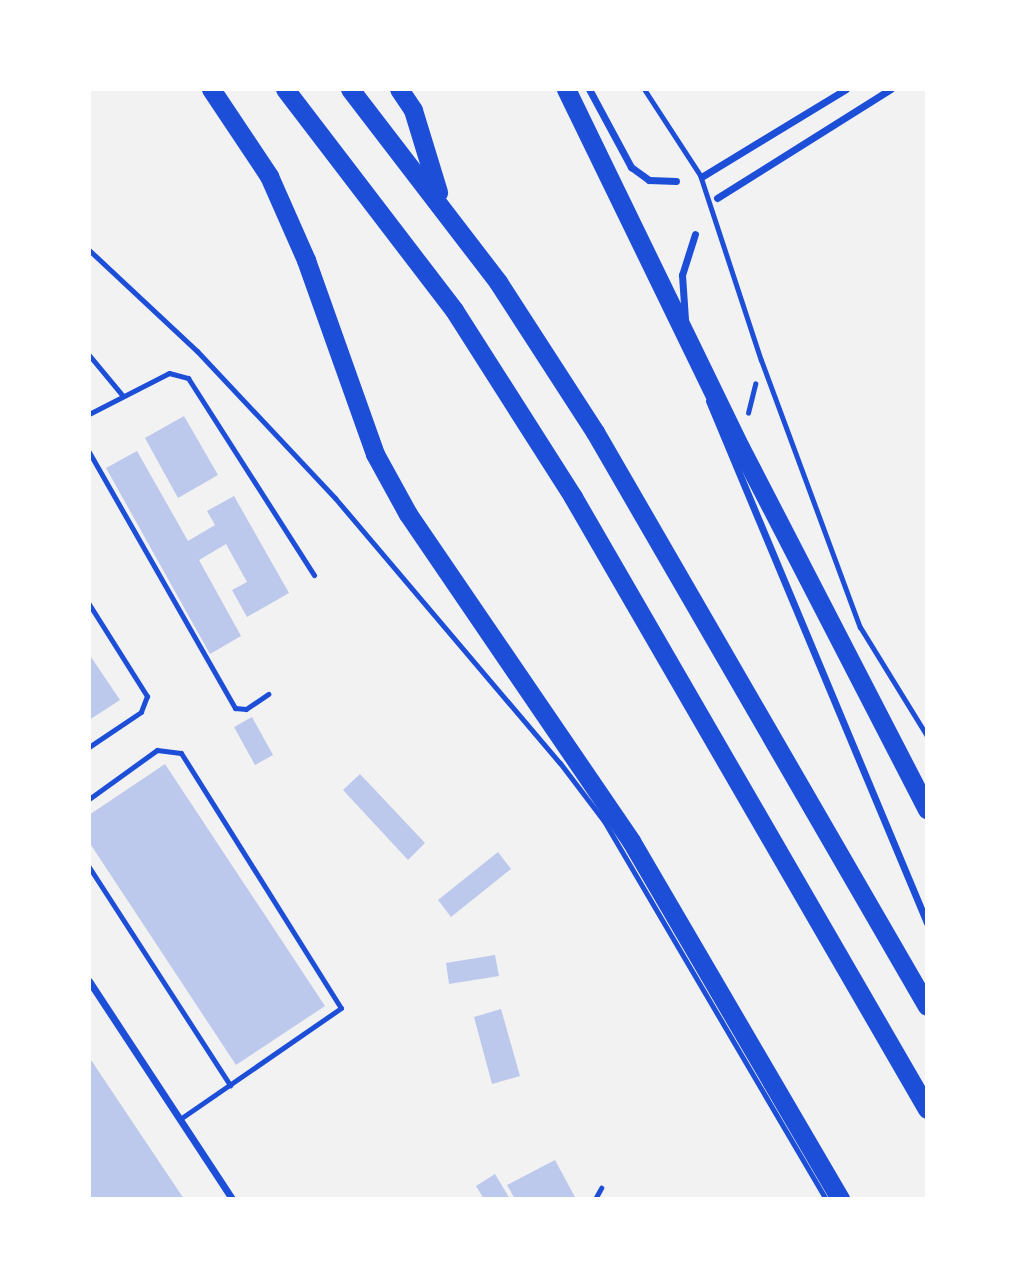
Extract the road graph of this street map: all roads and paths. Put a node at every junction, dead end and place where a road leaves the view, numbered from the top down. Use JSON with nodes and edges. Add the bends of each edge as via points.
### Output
{"nodes":[{"id":1,"x":211,"y":89,"type":"edge"},
{"id":2,"x":285,"y":89,"type":"edge"},
{"id":3,"x":350,"y":89,"type":"edge"},
{"id":4,"x":399,"y":89,"type":"edge"},
{"id":5,"x":566,"y":89,"type":"edge"},
{"id":6,"x":589,"y":89,"type":"edge"},
{"id":7,"x":644,"y":89,"type":"edge"},
{"id":8,"x":846,"y":89,"type":"edge"},
{"id":9,"x":891,"y":89,"type":"edge"},
{"id":10,"x":703,"y":176,"type":"dead end"},
{"id":11,"x":676,"y":181,"type":"dead end"},
{"id":12,"x":717,"y":198,"type":"dead end"},
{"id":13,"x":441,"y":204,"type":"junction"},
{"id":14,"x":695,"y":234,"type":"dead end"},
{"id":15,"x":89,"y":250,"type":"edge"},
{"id":16,"x":89,"y":355,"type":"edge"},
{"id":17,"x":761,"y":360,"type":"junction"},
{"id":18,"x":123,"y":396,"type":"junction"},
{"id":19,"x":89,"y":414,"type":"edge"},
{"id":20,"x":740,"y":447,"type":"junction"},
{"id":21,"x":89,"y":452,"type":"edge"},
{"id":22,"x":314,"y":575,"type":"dead end"},
{"id":23,"x":89,"y":604,"type":"edge"},
{"id":24,"x":268,"y":694,"type":"dead end"},
{"id":25,"x":927,"y":736,"type":"edge"},
{"id":26,"x":89,"y":747,"type":"edge"},
{"id":27,"x":89,"y":799,"type":"edge"},
{"id":28,"x":927,"y":810,"type":"edge"},
{"id":29,"x":89,"y":867,"type":"edge"},
{"id":30,"x":927,"y":923,"type":"edge"},
{"id":31,"x":89,"y":981,"type":"edge"},
{"id":32,"x":927,"y":1006,"type":"edge"},
{"id":33,"x":230,"y":1085,"type":"junction"},
{"id":34,"x":927,"y":1109,"type":"edge"},
{"id":35,"x":180,"y":1119,"type":"junction"},
{"id":36,"x":601,"y":1188,"type":"dead end"},
{"id":37,"x":232,"y":1199,"type":"edge"},
{"id":38,"x":595,"y":1199,"type":"edge"},
{"id":39,"x":826,"y":1199,"type":"edge"},
{"id":40,"x":840,"y":1199,"type":"edge"}],
"edges":[{"from":1,"to":40,"type":"highway","via":[[268,176],[306,260],[375,454],[408,514],[631,841]]},
{"from":2,"to":34,"type":"highway","via":[[454,310],[573,497]]},
{"from":3,"to":13,"type":"highway"},
{"from":4,"to":13,"type":"highway","via":[[413,110]]},
{"from":5,"to":20,"type":"highway"},
{"from":6,"to":11,"type":"street","via":[[631,167],[649,180]]},
{"from":7,"to":17,"type":"lane","via":[[700,175]]},
{"from":8,"to":10,"type":"street"},
{"from":9,"to":12,"type":"street"},
{"from":13,"to":32,"type":"highway","via":[[595,432]]},
{"from":14,"to":30,"type":"street","via":[[682,275],[685,316],[713,418]]},
{"from":15,"to":39,"type":"lane","via":[[197,351],[335,498],[560,763],[604,821]]},
{"from":16,"to":18,"type":"lane"},
{"from":17,"to":20,"type":"path"},
{"from":17,"to":25,"type":"lane","via":[[860,627]]},
{"from":18,"to":19,"type":"lane"},
{"from":18,"to":22,"type":"lane","via":[[169,373],[188,378]]},
{"from":20,"to":28,"type":"highway"},
{"from":21,"to":24,"type":"lane","via":[[235,708],[246,709]]},
{"from":23,"to":26,"type":"lane","via":[[147,696],[141,712]]},
{"from":27,"to":33,"type":"lane","via":[[157,750],[181,753],[335,992],[341,1008],[331,1018]]},
{"from":29,"to":33,"type":"lane"},
{"from":31,"to":35,"type":"street"},
{"from":33,"to":35,"type":"lane"},
{"from":35,"to":37,"type":"street"},
{"from":36,"to":38,"type":"lane"}]}
